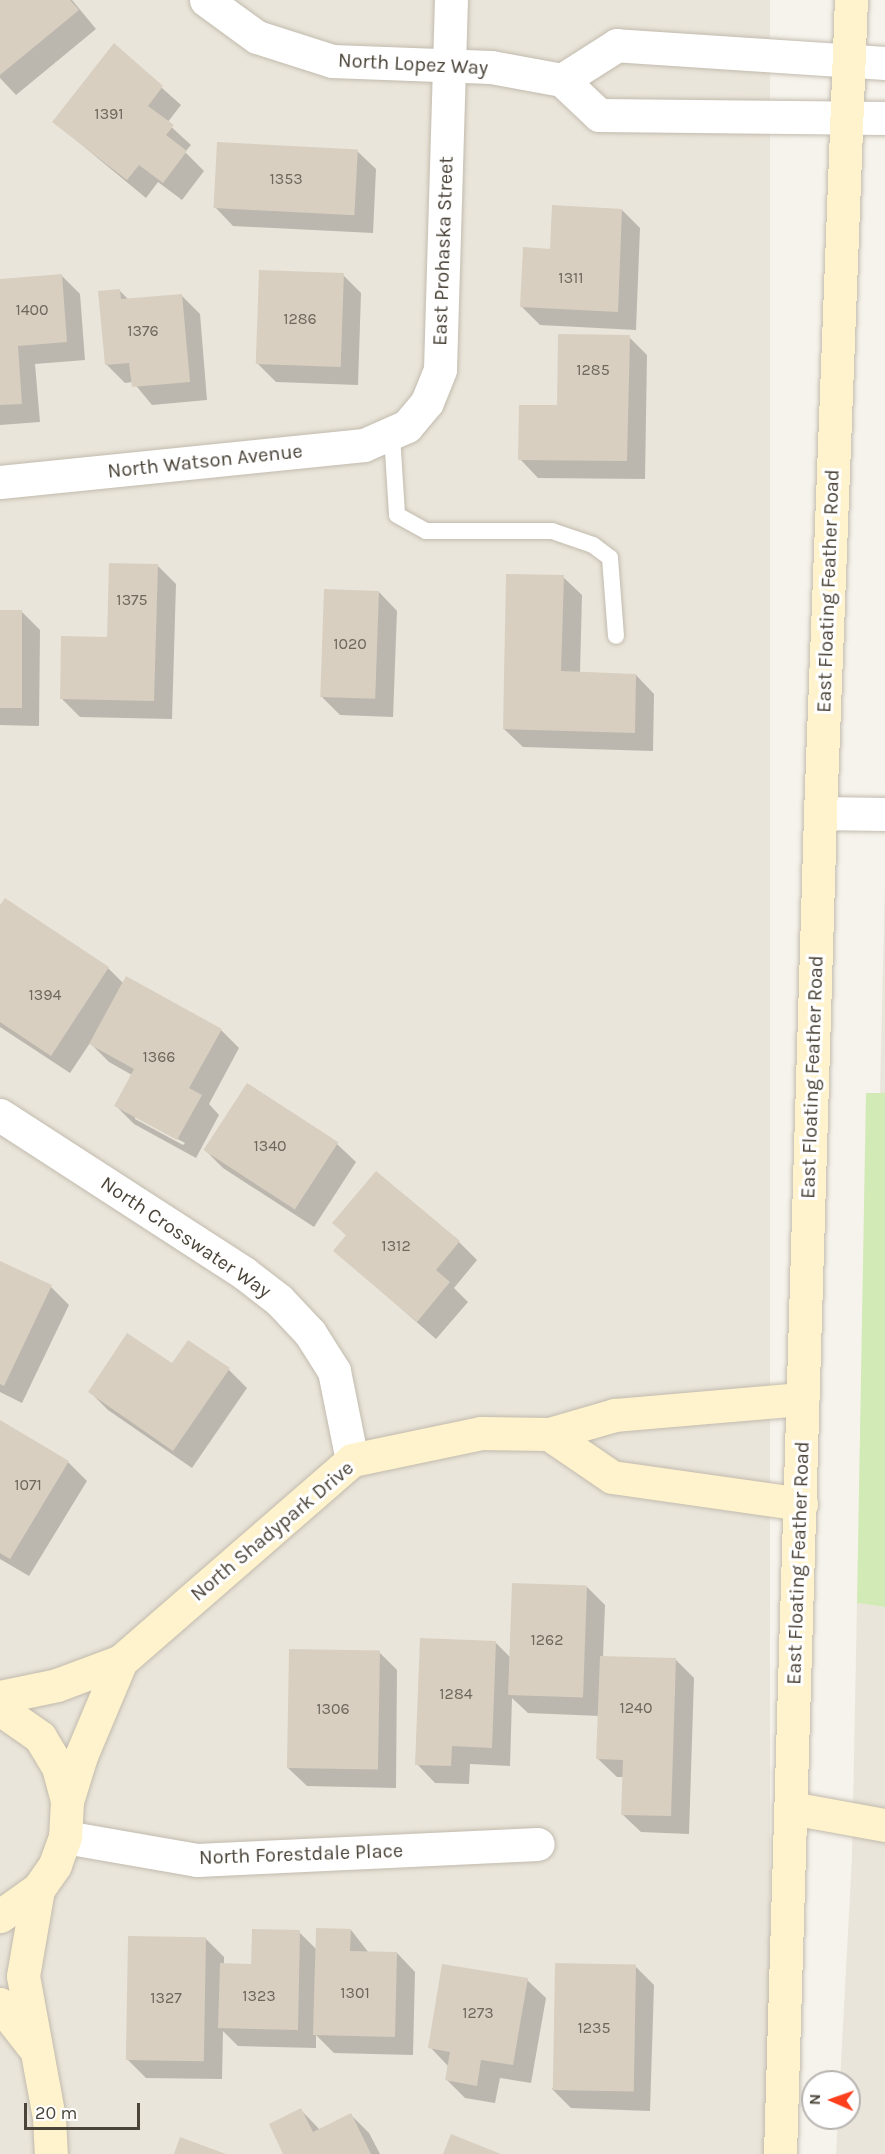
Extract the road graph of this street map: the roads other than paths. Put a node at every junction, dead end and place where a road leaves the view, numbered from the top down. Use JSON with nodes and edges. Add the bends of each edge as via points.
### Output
{"nodes":[{"id":1,"x":206,"y":0,"type":"edge"},
{"id":2,"x":451,"y":0,"type":"edge"},
{"id":3,"x":851,"y":0,"type":"edge"},
{"id":4,"x":848,"y":61,"type":"junction"},
{"id":5,"x":885,"y":63,"type":"edge"},
{"id":6,"x":450,"y":66,"type":"junction"},
{"id":7,"x":562,"y":80,"type":"junction"},
{"id":8,"x":846,"y":118,"type":"junction"},
{"id":9,"x":885,"y":118,"type":"edge"},
{"id":10,"x":400,"y":431,"type":"junction"},
{"id":11,"x":0,"y":482,"type":"edge"},
{"id":12,"x":616,"y":636,"type":"dead end"},
{"id":13,"x":820,"y":813,"type":"junction"},
{"id":14,"x":885,"y":814,"type":"edge"},
{"id":15,"x":0,"y":1115,"type":"edge"},
{"id":16,"x":802,"y":1399,"type":"junction"},
{"id":17,"x":549,"y":1434,"type":"junction"},
{"id":18,"x":351,"y":1460,"type":"junction"},
{"id":19,"x":801,"y":1504,"type":"junction"},
{"id":20,"x":121,"y":1661,"type":"junction"},
{"id":21,"x":0,"y":1697,"type":"edge"},
{"id":22,"x":0,"y":1709,"type":"edge"},
{"id":23,"x":67,"y":1801,"type":"junction"},
{"id":24,"x":791,"y":1808,"type":"junction"},
{"id":25,"x":885,"y":1825,"type":"edge"},
{"id":26,"x":65,"y":1837,"type":"junction"},
{"id":27,"x":538,"y":1844,"type":"dead end"},
{"id":28,"x":38,"y":1889,"type":"junction"},
{"id":29,"x":0,"y":1916,"type":"edge"},
{"id":30,"x":0,"y":2004,"type":"edge"},
{"id":31,"x":35,"y":2049,"type":"junction"},
{"id":32,"x":51,"y":2154,"type":"edge"},
{"id":33,"x":780,"y":2154,"type":"edge"}],
"edges":[{"from":1,"to":6,"type":"street","name":"North Lopez Way","via":[[257,37],[332,61]]},
{"from":2,"to":6,"type":"street","name":"East Prohaska Street"},
{"from":3,"to":4,"type":"main road","name":"East Floating Feather Road"},
{"from":4,"to":5,"type":"street"},
{"from":4,"to":7,"type":"street","via":[[617,45]]},
{"from":4,"to":8,"type":"main road","name":"East Floating Feather Road"},
{"from":6,"to":7,"type":"street","name":"North Lopez Way","via":[[491,67]]},
{"from":6,"to":10,"type":"street","name":"East Prohaska Street","via":[[440,369],[427,402]]},
{"from":7,"to":8,"type":"street","via":[[599,115]]},
{"from":8,"to":9,"type":"street"},
{"from":8,"to":13,"type":"main road","name":"East Floating Feather Road"},
{"from":10,"to":11,"type":"street","name":"North Watson Avenue","via":[[364,445]]},
{"from":10,"to":12,"type":"lane","via":[[397,515],[426,531],[552,531],[593,545],[610,558]]},
{"from":13,"to":14,"type":"street"},
{"from":13,"to":16,"type":"main road","name":"East Floating Feather Road"},
{"from":15,"to":18,"type":"street","name":"North Crosswater Way","via":[[244,1273],[279,1300],[310,1333],[334,1371]]},
{"from":16,"to":17,"type":"main road","name":"North Shadypark Drive","via":[[615,1415]]},
{"from":16,"to":19,"type":"main road","name":"East Floating Feather Road"},
{"from":17,"to":18,"type":"main road","name":"North Shadypark Drive","via":[[481,1433]]},
{"from":17,"to":19,"type":"main road","via":[[612,1477]]},
{"from":18,"to":20,"type":"main road","name":"North Shadypark Drive"},
{"from":19,"to":24,"type":"main road","name":"East Floating Feather Road"},
{"from":20,"to":21,"type":"main road","name":"North Shadypark Drive","via":[[57,1684]]},
{"from":20,"to":23,"type":"main road","name":"North Shadypark Drive","via":[[81,1756]]},
{"from":22,"to":23,"type":"main road","via":[[40,1737],[58,1767]]},
{"from":23,"to":26,"type":"main road"},
{"from":24,"to":25,"type":"main road"},
{"from":24,"to":33,"type":"main road","name":"East Floating Feather Road"},
{"from":26,"to":27,"type":"street","name":"North Forestdale Place","via":[[197,1860]]},
{"from":26,"to":28,"type":"main road","via":[[55,1865]]},
{"from":28,"to":29,"type":"main road"},
{"from":28,"to":31,"type":"main road","via":[[23,1976]]},
{"from":30,"to":31,"type":"main road"},
{"from":31,"to":32,"type":"main road","via":[[49,2118]]}]}
